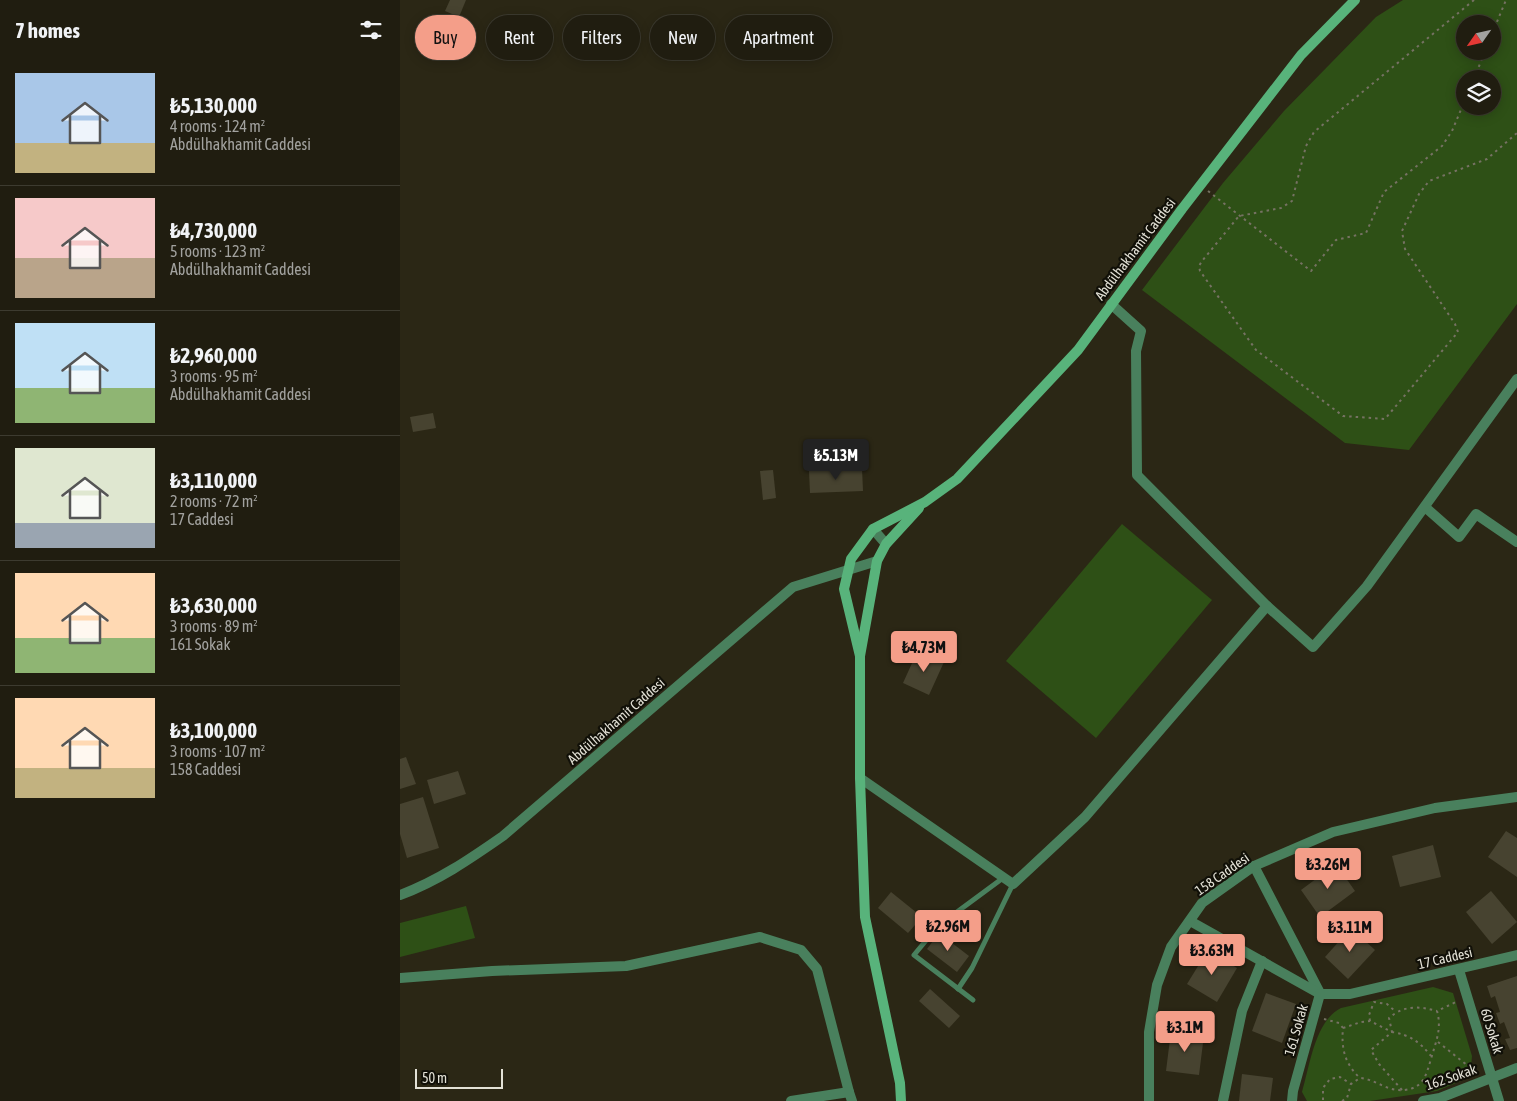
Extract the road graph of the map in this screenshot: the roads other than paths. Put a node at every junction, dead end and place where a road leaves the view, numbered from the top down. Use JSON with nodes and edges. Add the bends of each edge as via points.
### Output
{"nodes":[{"id":1,"x":1355,"y":0,"type":"edge"},
{"id":2,"x":1111,"y":304,"type":"junction"},
{"id":3,"x":1517,"y":380,"type":"edge"},
{"id":4,"x":924,"y":502,"type":"junction"},
{"id":5,"x":1425,"y":507,"type":"junction"},
{"id":6,"x":873,"y":529,"type":"junction"},
{"id":7,"x":1517,"y":542,"type":"edge"},
{"id":8,"x":886,"y":544,"type":"junction"},
{"id":9,"x":877,"y":561,"type":"junction"},
{"id":10,"x":849,"y":568,"type":"junction"},
{"id":11,"x":1268,"y":606,"type":"junction"},
{"id":12,"x":860,"y":656,"type":"junction"},
{"id":13,"x":860,"y":778,"type":"junction"},
{"id":14,"x":1517,"y":797,"type":"edge"},
{"id":15,"x":1254,"y":866,"type":"junction"},
{"id":16,"x":1004,"y":877,"type":"junction"},
{"id":17,"x":1013,"y":884,"type":"junction"},
{"id":18,"x":400,"y":894,"type":"edge"},
{"id":19,"x":1190,"y":921,"type":"junction"},
{"id":20,"x":1517,"y":955,"type":"edge"},
{"id":21,"x":1262,"y":961,"type":"junction"},
{"id":22,"x":1459,"y":970,"type":"junction"},
{"id":23,"x":400,"y":978,"type":"edge"},
{"id":24,"x":958,"y":989,"type":"junction"},
{"id":25,"x":1320,"y":994,"type":"junction"},
{"id":26,"x":973,"y":1000,"type":"dead end"},
{"id":27,"x":1517,"y":1068,"type":"edge"},
{"id":28,"x":1488,"y":1079,"type":"junction"},
{"id":29,"x":851,"y":1096,"type":"edge"},
{"id":30,"x":791,"y":1101,"type":"edge"},
{"id":31,"x":901,"y":1101,"type":"edge"},
{"id":32,"x":1149,"y":1101,"type":"edge"},
{"id":33,"x":1224,"y":1101,"type":"edge"},
{"id":34,"x":1292,"y":1101,"type":"edge"},
{"id":35,"x":1423,"y":1101,"type":"edge"},
{"id":36,"x":1499,"y":1101,"type":"edge"}],
"edges":[{"from":1,"to":2,"type":"main road","name":"Abdülhakhamit Caddesi","via":[[1301,55]]},
{"from":2,"to":4,"type":"main road","name":"Abdülhakhamit Caddesi","via":[[1078,350],[964,472]]},
{"from":2,"to":11,"type":"street","via":[[1141,331],[1136,351],[1137,475]]},
{"from":3,"to":5,"type":"street"},
{"from":4,"to":6,"type":"main road","name":"Abdülhakhamit Caddesi"},
{"from":4,"to":8,"type":"main road","name":"Abdülhakhamit Caddesi"},
{"from":5,"to":7,"type":"street","via":[[1459,537],[1476,514]]},
{"from":5,"to":11,"type":"street","via":[[1367,586],[1313,647]]},
{"from":6,"to":8,"type":"street"},
{"from":6,"to":10,"type":"main road","name":"Abdülhakhamit Caddesi","via":[[851,559]]},
{"from":8,"to":9,"type":"main road","name":"Abdülhakhamit Caddesi"},
{"from":9,"to":10,"type":"street","name":"Abdülhakhamit Caddesi"},
{"from":9,"to":12,"type":"main road","name":"Abdülhakhamit Caddesi"},
{"from":10,"to":12,"type":"main road","name":"Abdülhakhamit Caddesi","via":[[844,589]]},
{"from":10,"to":18,"type":"street","name":"Abdülhakhamit Caddesi","via":[[793,587],[503,836],[456,869]]},
{"from":11,"to":17,"type":"street","via":[[1085,818]]},
{"from":12,"to":13,"type":"main road","name":"Abdülhakhamit Caddesi"},
{"from":13,"to":16,"type":"street"},
{"from":13,"to":31,"type":"main road","name":"Abdülhakhamit Caddesi","via":[[865,917]]},
{"from":14,"to":15,"type":"street","name":"158 Caddesi","via":[[1435,808],[1333,832]]},
{"from":15,"to":19,"type":"street","name":"158 Caddesi","via":[[1202,903]]},
{"from":15,"to":25,"type":"street"},
{"from":16,"to":17,"type":"street"},
{"from":16,"to":24,"type":"lane","via":[[938,926],[914,955]]},
{"from":17,"to":24,"type":"lane","via":[[972,968]]},
{"from":19,"to":21,"type":"street","name":"161 Sokak"},
{"from":19,"to":32,"type":"street","name":"158 Caddesi","via":[[1171,947],[1157,985],[1149,1032]]},
{"from":20,"to":22,"type":"street","name":"17 Caddesi"},
{"from":21,"to":25,"type":"street","name":"161 Sokak"},
{"from":21,"to":33,"type":"street","via":[[1242,1011]]},
{"from":22,"to":25,"type":"street","name":"17 Caddesi","via":[[1350,994]]},
{"from":22,"to":28,"type":"street","name":"60 Sokak"},
{"from":23,"to":29,"type":"street","via":[[626,966],[760,937],[801,950],[817,969]]},
{"from":24,"to":26,"type":"lane"},
{"from":25,"to":34,"type":"street","name":"161 Sokak"},
{"from":27,"to":28,"type":"street","name":"162 Sokak"},
{"from":28,"to":35,"type":"street","name":"162 Sokak","via":[[1440,1098]]},
{"from":28,"to":36,"type":"street","name":"60 Sokak"},
{"from":29,"to":30,"type":"street"}]}
